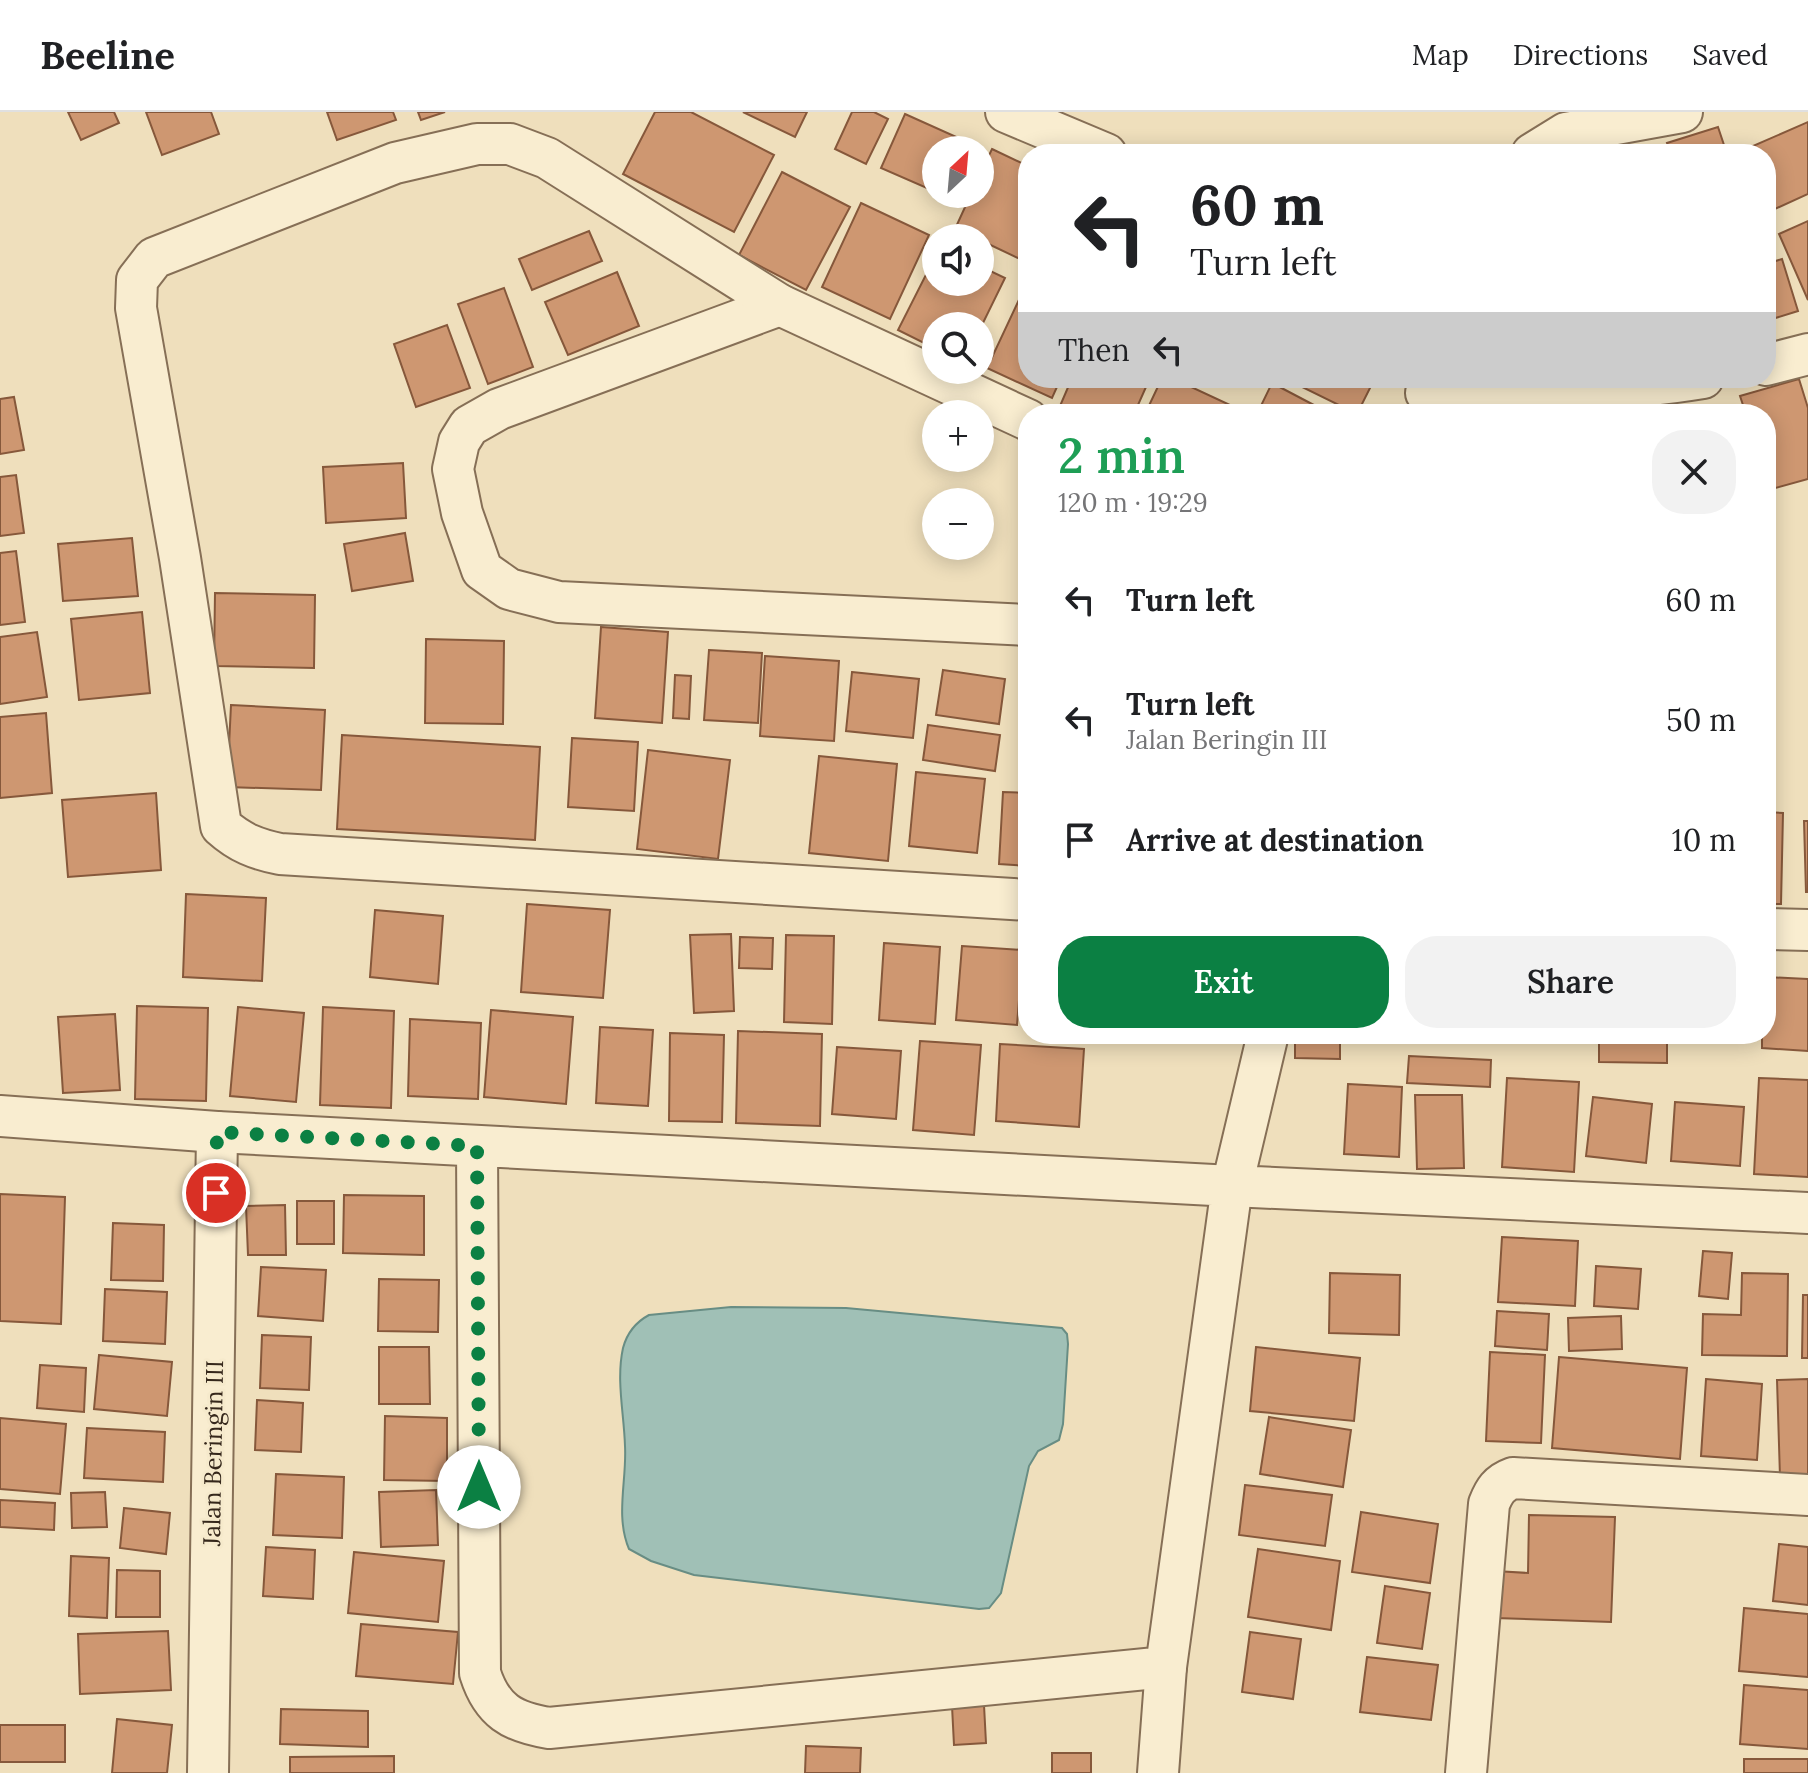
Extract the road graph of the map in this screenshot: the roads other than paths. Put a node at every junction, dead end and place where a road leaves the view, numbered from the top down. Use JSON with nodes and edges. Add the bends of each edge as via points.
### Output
{"nodes":[{"id":1,"x":1006,"y":112,"type":"edge"},
{"id":2,"x":1682,"y":112,"type":"edge"},
{"id":3,"x":1082,"y":144,"type":"edge"},
{"id":4,"x":1548,"y":144,"type":"edge"},
{"id":5,"x":780,"y":305,"type":"junction"},
{"id":6,"x":1808,"y":354,"type":"edge"},
{"id":7,"x":1776,"y":362,"type":"edge"},
{"id":8,"x":1619,"y":388,"type":"edge"},
{"id":9,"x":1426,"y":395,"type":"edge"},
{"id":10,"x":1018,"y":415,"type":"edge"},
{"id":11,"x":1018,"y":625,"type":"edge"},
{"id":12,"x":1018,"y":899,"type":"edge"},
{"id":13,"x":1776,"y":929,"type":"edge"},
{"id":14,"x":1808,"y":930,"type":"edge"},
{"id":15,"x":1266,"y":1044,"type":"edge"},
{"id":16,"x":0,"y":1116,"type":"edge"},
{"id":17,"x":217,"y":1132,"type":"junction"},
{"id":18,"x":477,"y":1146,"type":"junction"},
{"id":19,"x":1232,"y":1186,"type":"junction"},
{"id":20,"x":1808,"y":1213,"type":"edge"},
{"id":21,"x":1808,"y":1495,"type":"edge"},
{"id":22,"x":1166,"y":1667,"type":"junction"},
{"id":23,"x":208,"y":1773,"type":"edge"},
{"id":24,"x":1158,"y":1773,"type":"edge"},
{"id":25,"x":1466,"y":1773,"type":"edge"}],
"edges":[{"from":1,"to":3,"type":"street"},
{"from":2,"to":4,"type":"street","via":[[1566,133]]},
{"from":5,"to":10,"type":"street"},
{"from":5,"to":11,"type":"street","via":[[499,409],[469,426],[453,469],[482,570],[509,589],[559,602]]},
{"from":5,"to":12,"type":"street","via":[[547,158],[510,144],[477,144],[395,163],[154,258],[137,280],[136,308],[221,826],[238,841],[280,854]]},
{"from":6,"to":7,"type":"street"},
{"from":8,"to":9,"type":"street"},
{"from":13,"to":14,"type":"street"},
{"from":15,"to":19,"type":"street"},
{"from":16,"to":17,"type":"street"},
{"from":17,"to":18,"type":"street"},
{"from":17,"to":23,"type":"street","name":"Jalan Beringin III"},
{"from":18,"to":19,"type":"street"},
{"from":18,"to":22,"type":"street","via":[[480,1673],[501,1711],[524,1724],[549,1728]]},
{"from":19,"to":20,"type":"street"},
{"from":19,"to":22,"type":"street"},
{"from":21,"to":25,"type":"street","via":[[1513,1478],[1502,1482],[1489,1504]]},
{"from":22,"to":24,"type":"street"}]}
